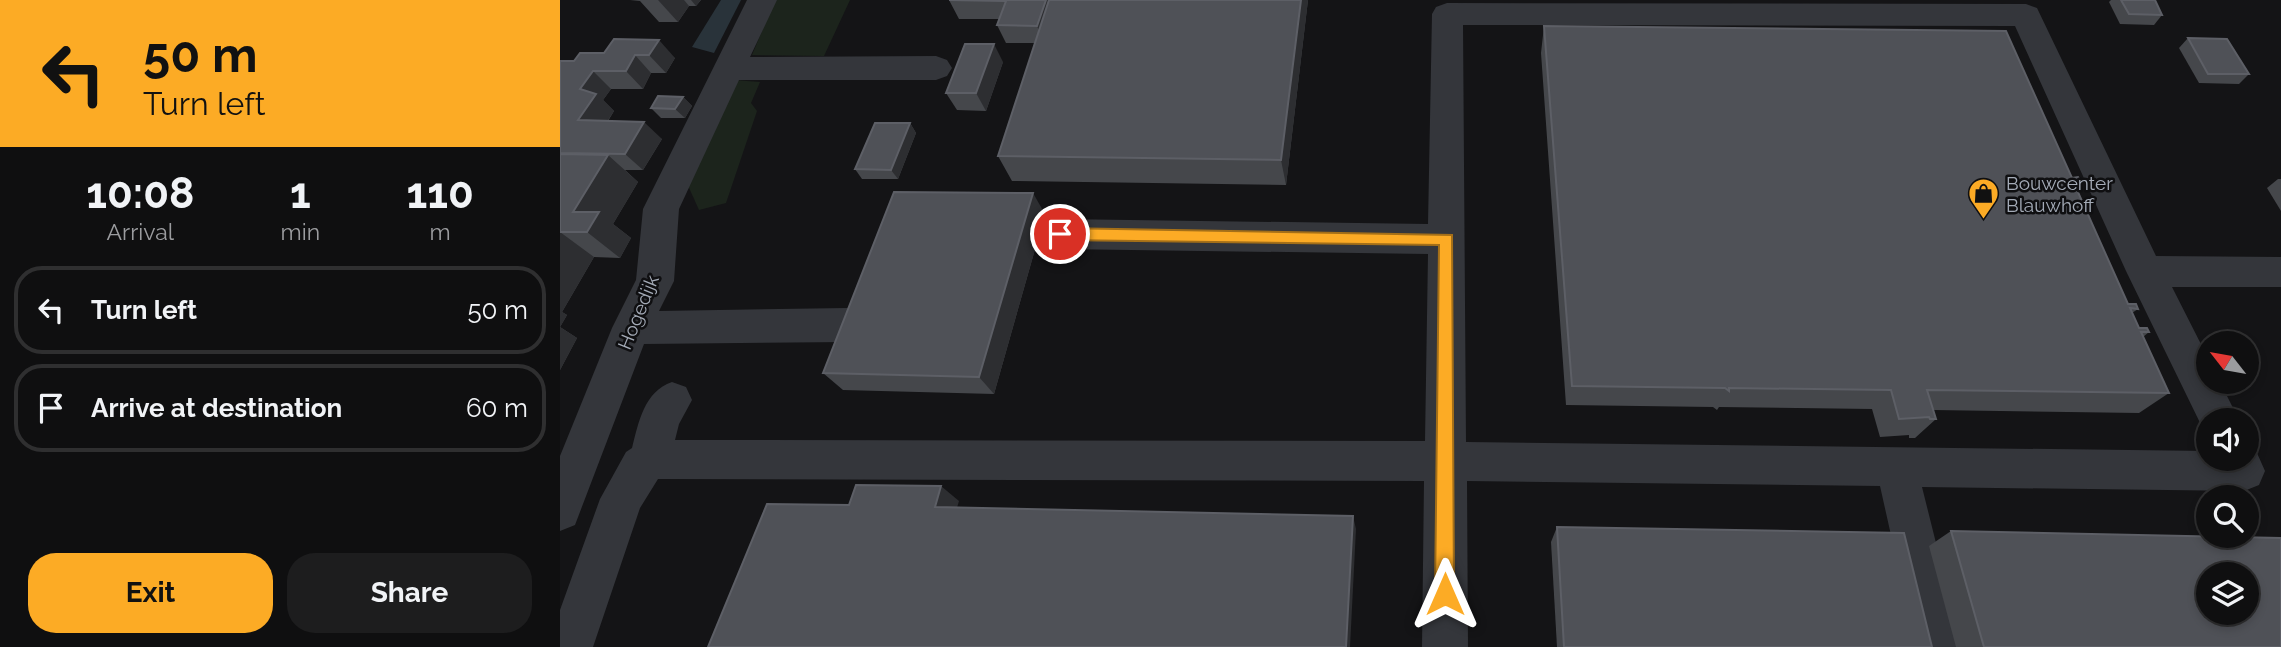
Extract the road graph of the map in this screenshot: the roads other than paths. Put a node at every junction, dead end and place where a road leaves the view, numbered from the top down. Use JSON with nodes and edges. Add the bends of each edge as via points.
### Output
{"nodes":[{"id":1,"x":762,"y":0,"type":"edge"},
{"id":2,"x":936,"y":68,"type":"dead end"},
{"id":3,"x":729,"y":69,"type":"junction"},
{"id":4,"x":1060,"y":234,"type":"dead end"},
{"id":5,"x":1446,"y":239,"type":"junction"},
{"id":6,"x":2145,"y":271,"type":"junction"},
{"id":7,"x":2281,"y":272,"type":"edge"},
{"id":8,"x":847,"y":325,"type":"edge"},
{"id":9,"x":631,"y":328,"type":"junction"},
{"id":10,"x":672,"y":400,"type":"dead end"},
{"id":11,"x":2213,"y":408,"type":"edge"},
{"id":12,"x":650,"y":459,"type":"junction"},
{"id":13,"x":1445,"y":461,"type":"junction"},
{"id":14,"x":1896,"y":466,"type":"junction"},
{"id":15,"x":2196,"y":470,"type":"edge"},
{"id":16,"x":560,"y":510,"type":"edge"},
{"id":17,"x":570,"y":647,"type":"edge"},
{"id":18,"x":1445,"y":647,"type":"edge"},
{"id":19,"x":1939,"y":647,"type":"edge"}],
"edges":[{"from":1,"to":3,"type":"street","name":"Hogedijk"},
{"from":2,"to":3,"type":"street"},
{"from":3,"to":9,"type":"street","name":"Hogedijk","via":[[661,209],[654,281]]},
{"from":4,"to":5,"type":"street"},
{"from":5,"to":6,"type":"street","via":[[1447,14],[2026,15]]},
{"from":5,"to":13,"type":"street"},
{"from":6,"to":7,"type":"street"},
{"from":6,"to":11,"type":"street"},
{"from":8,"to":9,"type":"street"},
{"from":9,"to":16,"type":"street","name":"Hogedijk"},
{"from":10,"to":12,"type":"street","via":[[660,418]]},
{"from":12,"to":13,"type":"street"},
{"from":12,"to":17,"type":"street","via":[[621,499]]},
{"from":13,"to":14,"type":"street"},
{"from":13,"to":18,"type":"street"},
{"from":14,"to":15,"type":"street"},
{"from":14,"to":19,"type":"street"}]}
